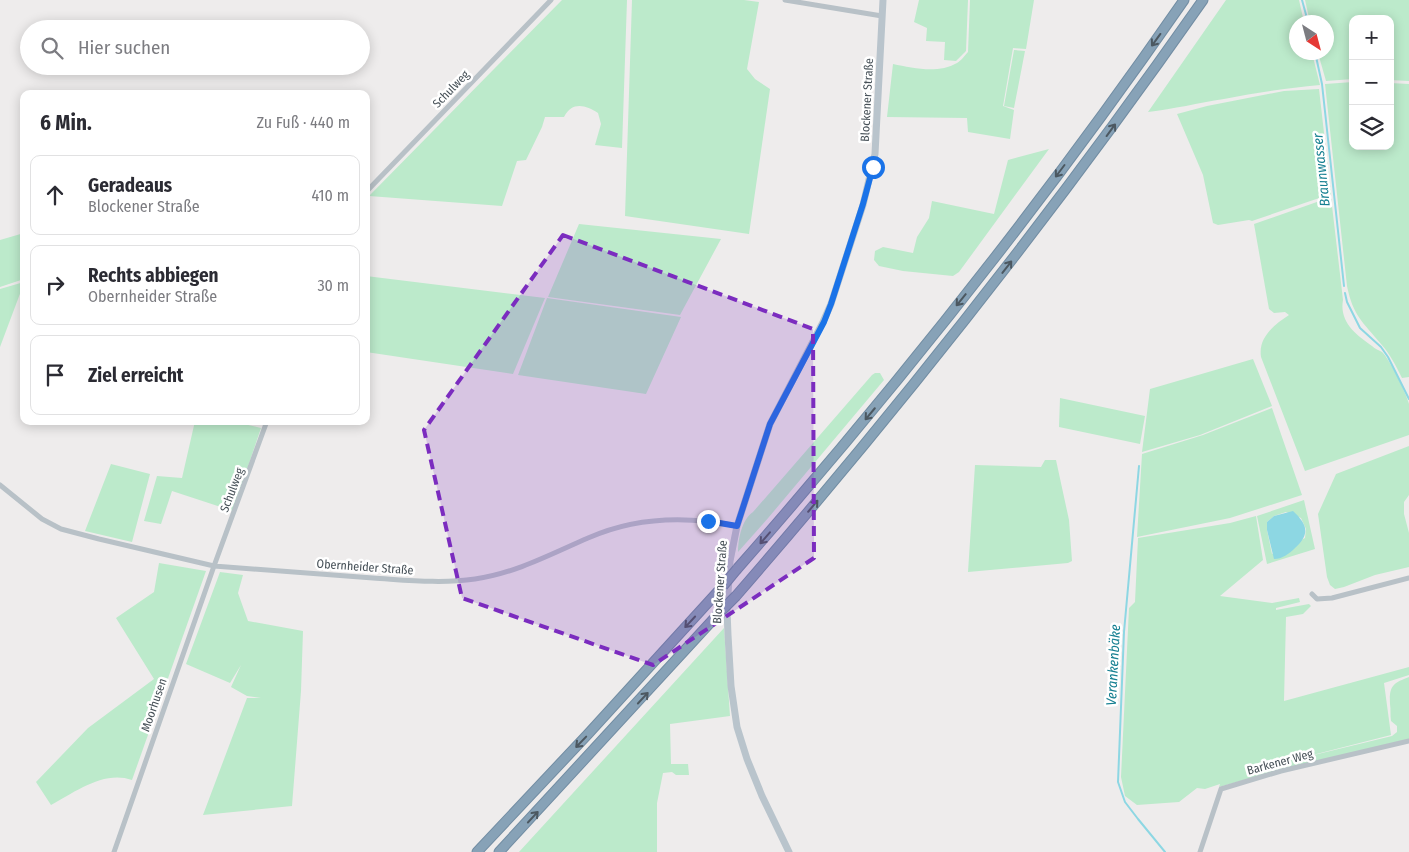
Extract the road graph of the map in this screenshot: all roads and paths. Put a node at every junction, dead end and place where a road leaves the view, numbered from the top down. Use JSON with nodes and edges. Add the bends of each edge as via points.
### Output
{"nodes":[{"id":1,"x":550,"y":0,"type":"edge"},
{"id":2,"x":785,"y":0,"type":"edge"},
{"id":3,"x":883,"y":0,"type":"edge"},
{"id":4,"x":1184,"y":0,"type":"edge"},
{"id":5,"x":1203,"y":0,"type":"edge"},
{"id":6,"x":882,"y":16,"type":"junction"},
{"id":7,"x":370,"y":188,"type":"edge"},
{"id":8,"x":267,"y":425,"type":"edge"},
{"id":9,"x":0,"y":485,"type":"edge"},
{"id":10,"x":737,"y":526,"type":"junction"},
{"id":11,"x":214,"y":566,"type":"junction"},
{"id":12,"x":1409,"y":578,"type":"edge"},
{"id":13,"x":1312,"y":594,"type":"dead end"},
{"id":14,"x":1409,"y":741,"type":"edge"},
{"id":15,"x":114,"y":852,"type":"edge"},
{"id":16,"x":477,"y":852,"type":"edge"},
{"id":17,"x":499,"y":852,"type":"edge"},
{"id":18,"x":789,"y":852,"type":"edge"},
{"id":19,"x":1200,"y":852,"type":"edge"}],
"edges":[{"from":1,"to":7,"type":"street","name":"Schulweg"},
{"from":2,"to":6,"type":"street"},
{"from":3,"to":6,"type":"street","name":"Blockener Straße"},
{"from":4,"to":16,"type":"highway","one_way":true,"bridge":true,"via":[[994,258],[819,475],[738,570]]},
{"from":17,"to":5,"type":"highway","one_way":true,"bridge":true,"via":[[792,532],[920,377],[1056,203]]},
{"from":6,"to":10,"type":"street","name":"Blockener Straße","via":[[877,140],[863,204],[824,322],[770,424]]},
{"from":8,"to":11,"type":"street","name":"Schulweg"},
{"from":9,"to":11,"type":"street","name":"Obernheider Straße","via":[[42,519],[61,529]]},
{"from":10,"to":11,"type":"street","name":"Obernheider Straße","via":[[678,519],[641,522],[590,537],[529,565],[460,581]]},
{"from":10,"to":18,"type":"street","name":"Blockener Straße","via":[[730,561],[727,610],[737,727],[762,796]]},
{"from":11,"to":15,"type":"street","name":"Moorhusen"},
{"from":12,"to":13,"type":"street","via":[[1332,598],[1317,599]]},
{"from":14,"to":19,"type":"street","name":"Barkener Weg","via":[[1220,789]]}]}
